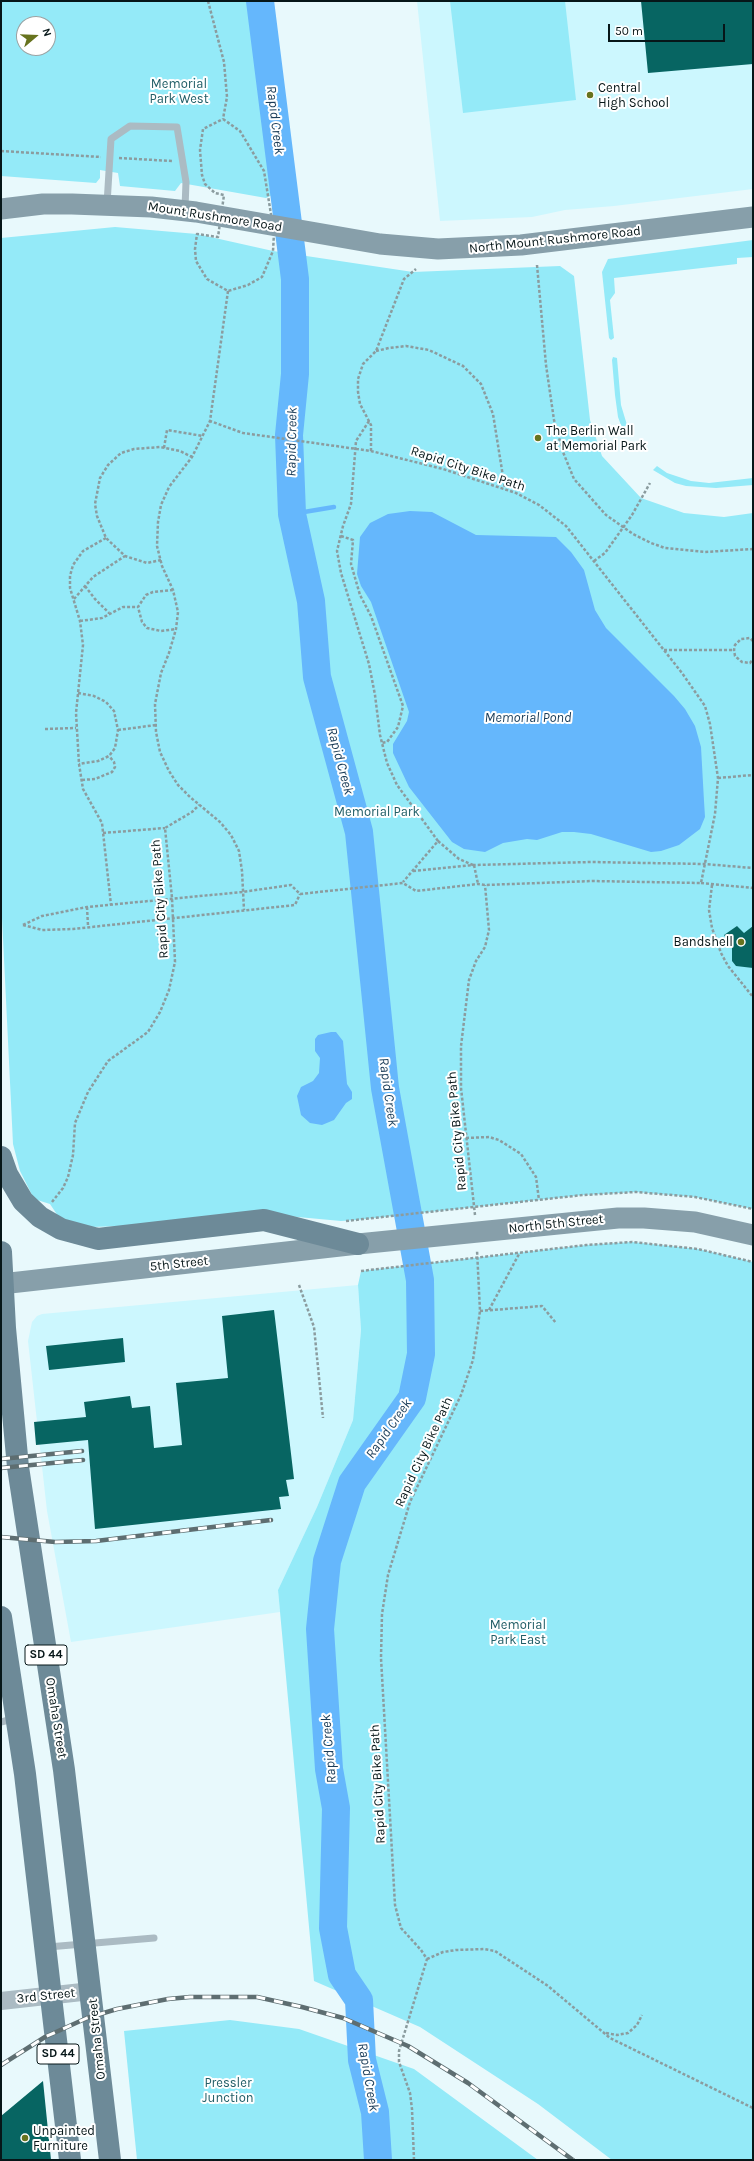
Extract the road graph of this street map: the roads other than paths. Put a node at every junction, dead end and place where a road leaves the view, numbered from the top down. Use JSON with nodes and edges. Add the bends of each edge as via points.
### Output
{"nodes":[{"id":1,"x":106,"y":204,"type":"junction"},
{"id":2,"x":1,"y":209,"type":"edge"},
{"id":3,"x":185,"y":210,"type":"junction"},
{"id":4,"x":753,"y":217,"type":"edge"},
{"id":5,"x":332,"y":236,"type":"joint"},
{"id":6,"x":1,"y":1157,"type":"edge"},
{"id":7,"x":753,"y":1235,"type":"edge"},
{"id":8,"x":358,"y":1244,"type":"junction"},
{"id":9,"x":1,"y":1252,"type":"edge"},
{"id":10,"x":2,"y":1284,"type":"edge"},
{"id":11,"x":1,"y":1617,"type":"edge"},
{"id":12,"x":9,"y":1720,"type":"edge"},
{"id":13,"x":154,"y":1938,"type":"dead end"},
{"id":14,"x":86,"y":1944,"type":"junction"},
{"id":15,"x":46,"y":1947,"type":"junction"},
{"id":16,"x":91,"y":1991,"type":"junction"},
{"id":17,"x":52,"y":1995,"type":"junction"},
{"id":18,"x":1,"y":2001,"type":"edge"},
{"id":19,"x":70,"y":2160,"type":"edge"},
{"id":20,"x":110,"y":2160,"type":"edge"}],
"edges":[{"from":1,"to":2,"type":"main road","name":"Mount Rushmore Road","via":[[43,204]]},
{"from":1,"to":3,"type":"main road","name":"Mount Rushmore Road"},
{"from":1,"to":3,"type":"lane","via":[[111,139],[130,126],[177,127],[186,182]]},
{"from":3,"to":5,"type":"main road","name":"Mount Rushmore Road"},
{"from":4,"to":5,"type":"main road","name":"North Mount Rushmore Road","via":[[533,244],[463,249],[410,247]]},
{"from":6,"to":8,"type":"main road","via":[[7,1174],[24,1201],[40,1217],[61,1229],[98,1239],[264,1220]]},
{"from":7,"to":8,"type":"main road","name":"North 5th Street","via":[[695,1222],[644,1218],[606,1219]]},
{"from":8,"to":10,"type":"main road","name":"5th Street"},
{"from":9,"to":10,"type":"main road","name":"Omaha Street","number":"SD 44"},
{"from":10,"to":14,"type":"main road","name":"Omaha Street","number":"SD 44","via":[[18,1467],[64,1770]]},
{"from":11,"to":12,"type":"main road","number":"SD 44"},
{"from":12,"to":15,"type":"main road","number":"SD 44"},
{"from":13,"to":14,"type":"lane"},
{"from":14,"to":15,"type":"lane"},
{"from":14,"to":16,"type":"main road","name":"Omaha Street","number":"SD 44"},
{"from":15,"to":17,"type":"main road","number":"SD 44"},
{"from":16,"to":17,"type":"street","name":"3rd Street"},
{"from":16,"to":20,"type":"main road","name":"Omaha Street","number":"SD 44"},
{"from":17,"to":18,"type":"street","name":"3rd Street"},
{"from":17,"to":19,"type":"main road","number":"SD 44"}]}
